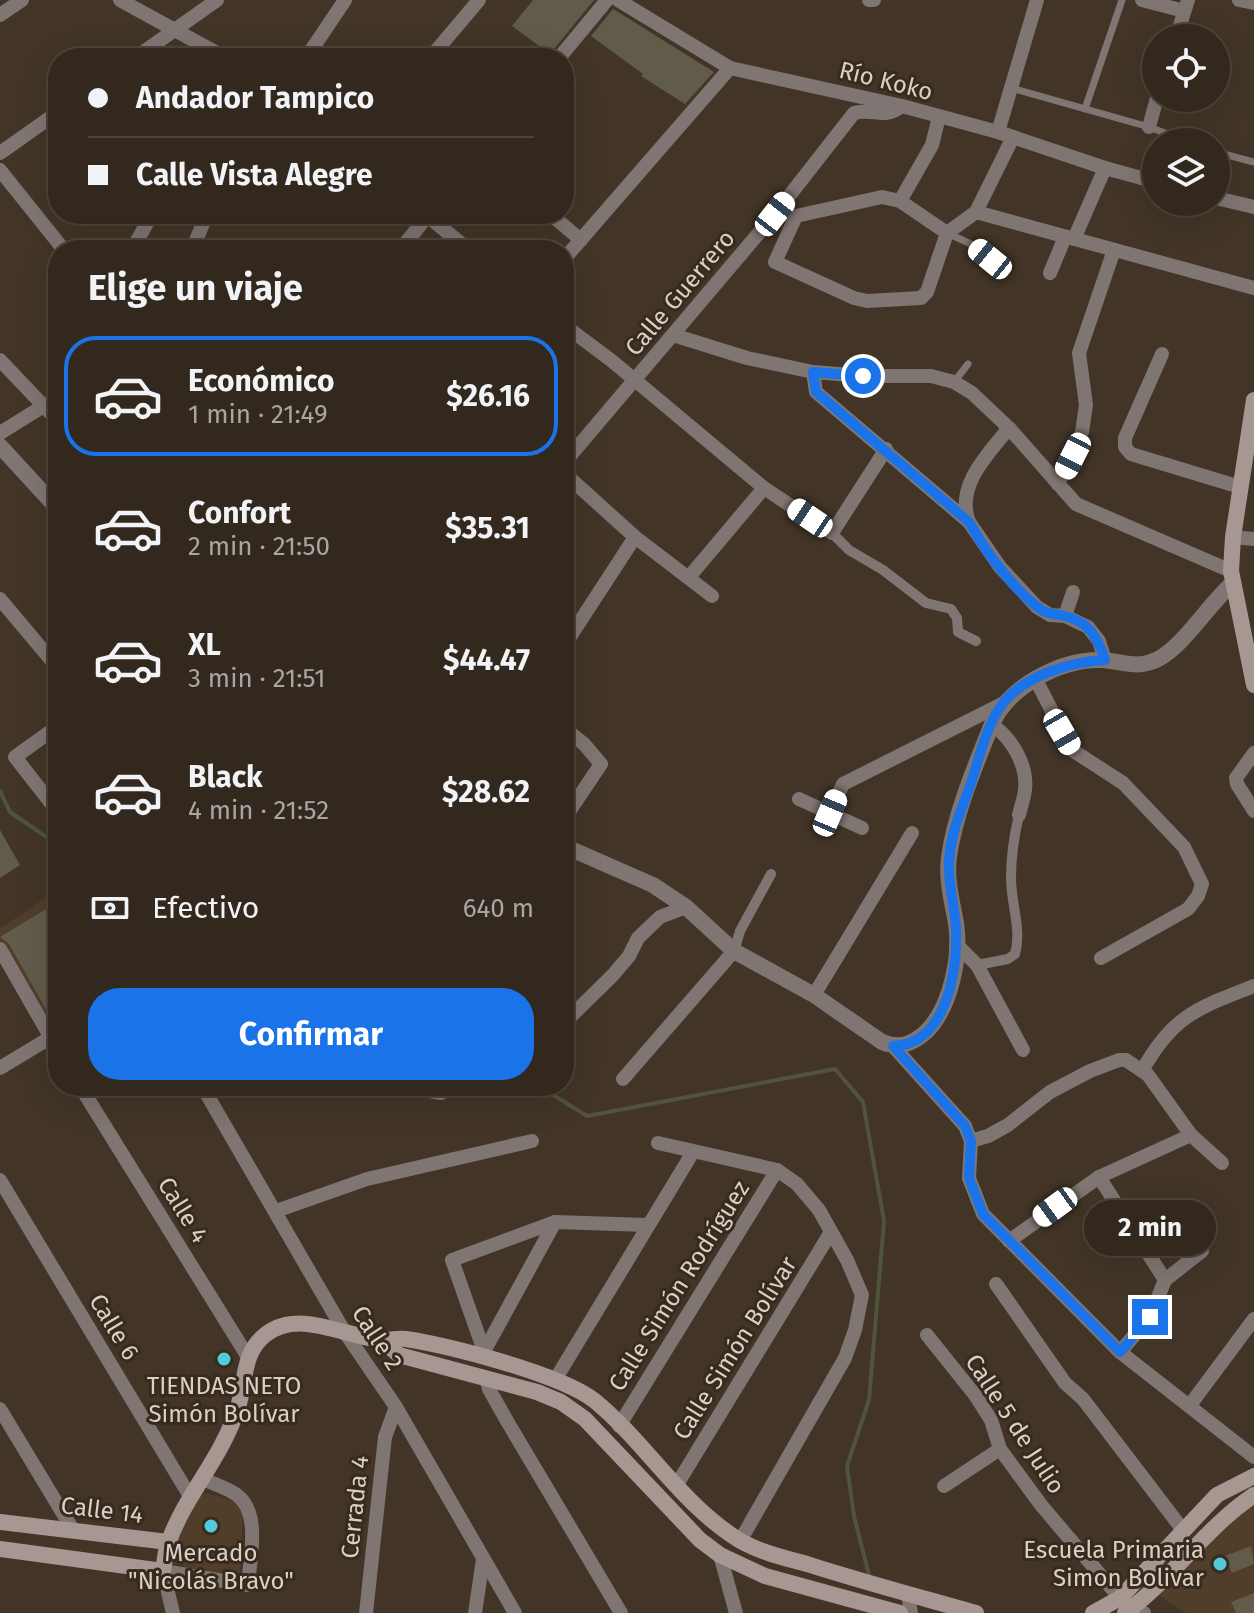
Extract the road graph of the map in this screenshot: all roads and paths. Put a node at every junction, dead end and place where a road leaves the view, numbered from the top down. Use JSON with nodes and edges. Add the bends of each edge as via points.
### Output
{"nodes":[{"id":1,"x":22,"y":0,"type":"edge"},
{"id":2,"x":120,"y":0,"type":"edge"},
{"id":3,"x":217,"y":0,"type":"edge"},
{"id":4,"x":345,"y":0,"type":"edge"},
{"id":5,"x":479,"y":0,"type":"edge"},
{"id":6,"x":607,"y":0,"type":"edge"},
{"id":7,"x":618,"y":0,"type":"edge"},
{"id":8,"x":1037,"y":0,"type":"edge"},
{"id":9,"x":1122,"y":0,"type":"edge"},
{"id":10,"x":1142,"y":0,"type":"edge"},
{"id":11,"x":1239,"y":0,"type":"edge"},
{"id":12,"x":1254,"y":3,"type":"edge"},
{"id":13,"x":1186,"y":6,"type":"edge"},
{"id":14,"x":0,"y":15,"type":"edge"},
{"id":15,"x":174,"y":31,"type":"junction"},
{"id":16,"x":149,"y":48,"type":"edge"},
{"id":17,"x":207,"y":48,"type":"edge"},
{"id":18,"x":313,"y":48,"type":"edge"},
{"id":19,"x":438,"y":48,"type":"edge"},
{"id":20,"x":567,"y":48,"type":"edge"},
{"id":21,"x":730,"y":68,"type":"junction"},
{"id":22,"x":1011,"y":88,"type":"junction"},
{"id":23,"x":902,"y":106,"type":"junction"},
{"id":24,"x":1085,"y":109,"type":"junction"},
{"id":25,"x":1153,"y":112,"type":"edge"},
{"id":26,"x":939,"y":117,"type":"junction"},
{"id":27,"x":48,"y":119,"type":"edge"},
{"id":28,"x":1149,"y":127,"type":"joint"},
{"id":29,"x":998,"y":132,"type":"junction"},
{"id":30,"x":1013,"y":137,"type":"junction"},
{"id":31,"x":0,"y":153,"type":"edge"},
{"id":32,"x":1230,"y":156,"type":"edge"},
{"id":33,"x":1254,"y":162,"type":"edge"},
{"id":34,"x":1105,"y":168,"type":"junction"},
{"id":35,"x":0,"y":170,"type":"edge"},
{"id":36,"x":1142,"y":178,"type":"edge"},
{"id":37,"x":900,"y":201,"type":"junction"},
{"id":38,"x":1230,"y":201,"type":"edge"},
{"id":39,"x":1254,"y":207,"type":"edge"},
{"id":40,"x":976,"y":212,"type":"junction"},
{"id":41,"x":775,"y":214,"type":"junction"},
{"id":42,"x":796,"y":216,"type":"junction"},
{"id":43,"x":420,"y":224,"type":"edge"},
{"id":44,"x":438,"y":224,"type":"edge"},
{"id":45,"x":562,"y":224,"type":"edge"},
{"id":46,"x":947,"y":233,"type":"junction"},
{"id":47,"x":1069,"y":238,"type":"junction"},
{"id":48,"x":56,"y":240,"type":"edge"},
{"id":49,"x":408,"y":240,"type":"edge"},
{"id":50,"x":457,"y":240,"type":"edge"},
{"id":51,"x":581,"y":240,"type":"junction"},
{"id":52,"x":574,"y":248,"type":"edge"},
{"id":53,"x":1114,"y":250,"type":"junction"},
{"id":54,"x":997,"y":268,"type":"dead end"},
{"id":55,"x":1050,"y":273,"type":"dead end"},
{"id":56,"x":1254,"y":288,"type":"edge"},
{"id":57,"x":574,"y":333,"type":"edge"},
{"id":58,"x":673,"y":335,"type":"junction"},
{"id":59,"x":1162,"y":354,"type":"dead end"},
{"id":60,"x":0,"y":360,"type":"edge"},
{"id":61,"x":968,"y":364,"type":"dead end"},
{"id":62,"x":813,"y":372,"type":"junction"},
{"id":63,"x":636,"y":381,"type":"junction"},
{"id":64,"x":954,"y":382,"type":"junction"},
{"id":65,"x":1254,"y":400,"type":"edge"},
{"id":66,"x":48,"y":403,"type":"edge"},
{"id":67,"x":44,"y":406,"type":"junction"},
{"id":68,"x":48,"y":410,"type":"edge"},
{"id":69,"x":1009,"y":428,"type":"junction"},
{"id":70,"x":0,"y":433,"type":"edge"},
{"id":71,"x":0,"y":446,"type":"edge"},
{"id":72,"x":886,"y":449,"type":"junction"},
{"id":73,"x":574,"y":452,"type":"edge"},
{"id":74,"x":1250,"y":454,"type":"edge"},
{"id":75,"x":574,"y":482,"type":"edge"},
{"id":76,"x":1058,"y":484,"type":"junction"},
{"id":77,"x":1240,"y":487,"type":"junction"},
{"id":78,"x":764,"y":488,"type":"junction"},
{"id":79,"x":48,"y":498,"type":"edge"},
{"id":80,"x":969,"y":522,"type":"junction"},
{"id":81,"x":832,"y":533,"type":"junction"},
{"id":82,"x":635,"y":537,"type":"junction"},
{"id":83,"x":1233,"y":537,"type":"junction"},
{"id":84,"x":1254,"y":539,"type":"edge"},
{"id":85,"x":689,"y":577,"type":"junction"},
{"id":86,"x":1232,"y":577,"type":"junction"},
{"id":87,"x":1073,"y":592,"type":"dead end"},
{"id":88,"x":712,"y":596,"type":"dead end"},
{"id":89,"x":0,"y":599,"type":"edge"},
{"id":90,"x":1065,"y":616,"type":"junction"},
{"id":91,"x":574,"y":631,"type":"edge"},
{"id":92,"x":976,"y":641,"type":"dead end"},
{"id":93,"x":48,"y":656,"type":"edge"},
{"id":94,"x":1105,"y":660,"type":"junction"},
{"id":95,"x":1035,"y":678,"type":"junction"},
{"id":96,"x":1254,"y":685,"type":"edge"},
{"id":97,"x":1002,"y":704,"type":"junction"},
{"id":98,"x":991,"y":724,"type":"junction"},
{"id":99,"x":48,"y":733,"type":"edge"},
{"id":100,"x":574,"y":736,"type":"edge"},
{"id":101,"x":1254,"y":753,"type":"edge"},
{"id":102,"x":48,"y":799,"type":"edge"},
{"id":103,"x":799,"y":799,"type":"dead end"},
{"id":104,"x":574,"y":804,"type":"edge"},
{"id":105,"x":1254,"y":811,"type":"edge"},
{"id":106,"x":830,"y":813,"type":"junction"},
{"id":107,"x":1019,"y":815,"type":"joint"},
{"id":108,"x":862,"y":828,"type":"dead end"},
{"id":109,"x":912,"y":833,"type":"dead end"},
{"id":110,"x":574,"y":850,"type":"edge"},
{"id":111,"x":771,"y":874,"type":"dead end"},
{"id":112,"x":686,"y":907,"type":"junction"},
{"id":113,"x":956,"y":944,"type":"junction"},
{"id":114,"x":0,"y":949,"type":"edge"},
{"id":115,"x":734,"y":951,"type":"junction"},
{"id":116,"x":1101,"y":958,"type":"dead end"},
{"id":117,"x":977,"y":965,"type":"junction"},
{"id":118,"x":1254,"y":986,"type":"edge"},
{"id":119,"x":814,"y":995,"type":"junction"},
{"id":120,"x":574,"y":1013,"type":"edge"},
{"id":121,"x":48,"y":1028,"type":"edge"},
{"id":122,"x":48,"y":1044,"type":"edge"},
{"id":123,"x":893,"y":1046,"type":"junction"},
{"id":124,"x":1023,"y":1050,"type":"dead end"},
{"id":125,"x":0,"y":1068,"type":"edge"},
{"id":126,"x":1142,"y":1071,"type":"junction"},
{"id":127,"x":623,"y":1079,"type":"dead end"},
{"id":128,"x":86,"y":1096,"type":"edge"},
{"id":129,"x":208,"y":1096,"type":"edge"},
{"id":130,"x":1191,"y":1135,"type":"junction"},
{"id":131,"x":532,"y":1141,"type":"dead end"},
{"id":132,"x":971,"y":1141,"type":"junction"},
{"id":133,"x":658,"y":1143,"type":"dead end"},
{"id":134,"x":693,"y":1152,"type":"junction"},
{"id":135,"x":1222,"y":1163,"type":"dead end"},
{"id":136,"x":777,"y":1170,"type":"junction"},
{"id":137,"x":1099,"y":1177,"type":"junction"},
{"id":138,"x":0,"y":1180,"type":"edge"},
{"id":139,"x":276,"y":1211,"type":"junction"},
{"id":140,"x":555,"y":1222,"type":"junction"},
{"id":141,"x":647,"y":1225,"type":"junction"},
{"id":142,"x":831,"y":1232,"type":"junction"},
{"id":143,"x":1009,"y":1241,"type":"junction"},
{"id":144,"x":1202,"y":1251,"type":"dead end"},
{"id":145,"x":1165,"y":1280,"type":"junction"},
{"id":146,"x":996,"y":1284,"type":"dead end"},
{"id":147,"x":1254,"y":1319,"type":"edge"},
{"id":148,"x":344,"y":1331,"type":"junction"},
{"id":149,"x":927,"y":1335,"type":"dead end"},
{"id":150,"x":382,"y":1340,"type":"junction"},
{"id":151,"x":1120,"y":1352,"type":"junction"},
{"id":152,"x":482,"y":1354,"type":"junction"},
{"id":153,"x":248,"y":1357,"type":"junction"},
{"id":154,"x":486,"y":1378,"type":"junction"},
{"id":155,"x":555,"y":1380,"type":"junction"},
{"id":156,"x":1190,"y":1405,"type":"junction"},
{"id":157,"x":396,"y":1407,"type":"junction"},
{"id":158,"x":0,"y":1409,"type":"edge"},
{"id":159,"x":619,"y":1426,"type":"junction"},
{"id":160,"x":1000,"y":1449,"type":"junction"},
{"id":161,"x":1254,"y":1457,"type":"edge"},
{"id":162,"x":1254,"y":1476,"type":"edge"},
{"id":163,"x":203,"y":1479,"type":"junction"},
{"id":164,"x":676,"y":1486,"type":"junction"},
{"id":165,"x":944,"y":1486,"type":"dead end"},
{"id":166,"x":1254,"y":1495,"type":"edge"},
{"id":167,"x":191,"y":1498,"type":"junction"},
{"id":168,"x":0,"y":1522,"type":"edge"},
{"id":169,"x":73,"y":1530,"type":"junction"},
{"id":170,"x":1183,"y":1530,"type":"junction"},
{"id":171,"x":740,"y":1541,"type":"junction"},
{"id":172,"x":168,"y":1542,"type":"junction"},
{"id":173,"x":0,"y":1549,"type":"edge"},
{"id":174,"x":720,"y":1555,"type":"junction"},
{"id":175,"x":483,"y":1559,"type":"junction"},
{"id":176,"x":163,"y":1571,"type":"junction"},
{"id":177,"x":855,"y":1579,"type":"junction"},
{"id":178,"x":908,"y":1594,"type":"junction"},
{"id":179,"x":857,"y":1606,"type":"edge"},
{"id":180,"x":1130,"y":1608,"type":"edge"},
{"id":181,"x":173,"y":1613,"type":"edge"},
{"id":182,"x":366,"y":1613,"type":"edge"},
{"id":183,"x":475,"y":1613,"type":"edge"},
{"id":184,"x":515,"y":1613,"type":"edge"},
{"id":185,"x":621,"y":1613,"type":"edge"},
{"id":186,"x":736,"y":1613,"type":"edge"},
{"id":187,"x":900,"y":1613,"type":"edge"},
{"id":188,"x":911,"y":1613,"type":"edge"},
{"id":189,"x":976,"y":1613,"type":"edge"},
{"id":190,"x":1093,"y":1613,"type":"edge"}],
"edges":[{"from":1,"to":14,"type":"street"},
{"from":2,"to":15,"type":"street"},
{"from":3,"to":15,"type":"street"},
{"from":4,"to":18,"type":"street"},
{"from":5,"to":19,"type":"street"},
{"from":6,"to":20,"type":"street"},
{"from":7,"to":21,"type":"street","name":"Río Koko"},
{"from":8,"to":22,"type":"street"},
{"from":9,"to":24,"type":"lane"},
{"from":10,"to":13,"type":"street"},
{"from":11,"to":12,"type":"street"},
{"from":15,"to":16,"type":"street"},
{"from":15,"to":17,"type":"street"},
{"from":21,"to":23,"type":"street","name":"Río Koko"},
{"from":21,"to":51,"type":"street"},
{"from":22,"to":24,"type":"lane"},
{"from":22,"to":29,"type":"street"},
{"from":23,"to":26,"type":"street","name":"Río Koko"},
{"from":23,"to":41,"type":"street","name":"Calle Guerrero","via":[[888,115],[854,113]]},
{"from":24,"to":28,"type":"lane"},
{"from":25,"to":28,"type":"street"},
{"from":26,"to":29,"type":"street","name":"Río Koko"},
{"from":26,"to":37,"type":"street","via":[[932,145]]},
{"from":27,"to":31,"type":"street"},
{"from":29,"to":30,"type":"street","name":"Río Koko"},
{"from":30,"to":34,"type":"street","name":"Río Koko"},
{"from":30,"to":40,"type":"street"},
{"from":32,"to":33,"type":"lane"},
{"from":34,"to":36,"type":"street","name":"Río Koko"},
{"from":34,"to":47,"type":"street"},
{"from":35,"to":48,"type":"street"},
{"from":37,"to":42,"type":"street","via":[[882,197]]},
{"from":37,"to":46,"type":"street"},
{"from":38,"to":39,"type":"street"},
{"from":40,"to":46,"type":"street"},
{"from":40,"to":47,"type":"street"},
{"from":41,"to":42,"type":"street"},
{"from":41,"to":58,"type":"street","name":"Calle Guerrero"},
{"from":42,"to":46,"type":"street","via":[[775,262],[867,301],[921,298]]},
{"from":43,"to":49,"type":"street"},
{"from":44,"to":50,"type":"street"},
{"from":45,"to":51,"type":"street"},
{"from":46,"to":54,"type":"lane","via":[[973,245]]},
{"from":47,"to":53,"type":"street"},
{"from":47,"to":55,"type":"street"},
{"from":51,"to":52,"type":"street"},
{"from":53,"to":56,"type":"street"},
{"from":53,"to":76,"type":"street","via":[[1079,353],[1086,405],[1082,432]]},
{"from":57,"to":63,"type":"street"},
{"from":58,"to":62,"type":"street"},
{"from":58,"to":63,"type":"street","name":"Calle Guerrero"},
{"from":59,"to":77,"type":"street","via":[[1125,447],[1131,454]]},
{"from":60,"to":67,"type":"street"},
{"from":61,"to":64,"type":"lane"},
{"from":62,"to":64,"type":"street","via":[[931,376]]},
{"from":62,"to":72,"type":"street","via":[[816,392]]},
{"from":63,"to":73,"type":"street","name":"Calle Guerrero"},
{"from":63,"to":78,"type":"street"},
{"from":64,"to":69,"type":"street"},
{"from":65,"to":74,"type":"main road"},
{"from":66,"to":67,"type":"street"},
{"from":67,"to":68,"type":"street"},
{"from":67,"to":70,"type":"street"},
{"from":69,"to":76,"type":"street"},
{"from":69,"to":80,"type":"street","via":[[971,480],[964,501]]},
{"from":71,"to":79,"type":"street"},
{"from":72,"to":80,"type":"street"},
{"from":72,"to":81,"type":"street"},
{"from":74,"to":77,"type":"main road"},
{"from":75,"to":82,"type":"street"},
{"from":76,"to":86,"type":"street","via":[[1076,504]]},
{"from":77,"to":83,"type":"main road"},
{"from":78,"to":81,"type":"street"},
{"from":78,"to":85,"type":"street"},
{"from":80,"to":90,"type":"street","via":[[1037,607]]},
{"from":81,"to":92,"type":"street","via":[[926,603],[951,609],[958,632]]},
{"from":82,"to":85,"type":"street"},
{"from":82,"to":91,"type":"street"},
{"from":83,"to":84,"type":"street"},
{"from":83,"to":86,"type":"main road"},
{"from":85,"to":88,"type":"street"},
{"from":86,"to":94,"type":"street","via":[[1170,652],[1150,663]]},
{"from":86,"to":96,"type":"main road"},
{"from":87,"to":90,"type":"street"},
{"from":89,"to":93,"type":"street"},
{"from":90,"to":94,"type":"street","via":[[1088,627]]},
{"from":94,"to":95,"type":"street","via":[[1083,661]]},
{"from":95,"to":97,"type":"street"},
{"from":95,"to":116,"type":"street","via":[[1072,750],[1123,783],[1175,836],[1202,884],[1188,909]]},
{"from":97,"to":98,"type":"street"},
{"from":97,"to":106,"type":"street","via":[[843,784]]},
{"from":98,"to":107,"type":"street","via":[[1010,740],[1022,768],[1026,787]]},
{"from":98,"to":113,"type":"street","via":[[949,859]]},
{"from":99,"to":102,"type":"street","via":[[15,757]]},
{"from":100,"to":104,"type":"street","via":[[601,764]]},
{"from":101,"to":105,"type":"street","via":[[1236,778]]},
{"from":103,"to":106,"type":"street"},
{"from":106,"to":108,"type":"street"},
{"from":107,"to":117,"type":"street","via":[[1011,878],[1019,943],[1008,959]]},
{"from":109,"to":119,"type":"street"},
{"from":110,"to":112,"type":"street","via":[[653,885]]},
{"from":111,"to":115,"type":"street"},
{"from":112,"to":115,"type":"street"},
{"from":112,"to":120,"type":"street","via":[[649,927],[613,975]]},
{"from":113,"to":117,"type":"street"},
{"from":113,"to":123,"type":"street","via":[[939,1015],[919,1038]]},
{"from":114,"to":121,"type":"street"},
{"from":115,"to":119,"type":"street"},
{"from":115,"to":127,"type":"street"},
{"from":117,"to":124,"type":"street"},
{"from":118,"to":126,"type":"street","via":[[1175,1024]]},
{"from":119,"to":123,"type":"street"},
{"from":122,"to":125,"type":"street"},
{"from":123,"to":132,"type":"street","via":[[965,1126]]},
{"from":126,"to":130,"type":"street"},
{"from":126,"to":132,"type":"street","via":[[1119,1060],[1050,1092],[1008,1125]]},
{"from":128,"to":153,"type":"street","name":"Calle 4"},
{"from":129,"to":139,"type":"street","name":"Calle 2"},
{"from":130,"to":135,"type":"street"},
{"from":130,"to":137,"type":"street"},
{"from":131,"to":139,"type":"street","via":[[367,1179]]},
{"from":132,"to":143,"type":"street","via":[[969,1178],[975,1195],[983,1214]]},
{"from":133,"to":134,"type":"street"},
{"from":134,"to":136,"type":"street"},
{"from":134,"to":141,"type":"street"},
{"from":136,"to":142,"type":"street","via":[[797,1184]]},
{"from":136,"to":159,"type":"street","name":"Calle Simón Rodríguez"},
{"from":137,"to":143,"type":"street"},
{"from":137,"to":145,"type":"street"},
{"from":138,"to":167,"type":"street","name":"Calle 6"},
{"from":139,"to":148,"type":"street","name":"Calle 2"},
{"from":140,"to":141,"type":"street"},
{"from":140,"to":152,"type":"street"},
{"from":140,"to":152,"type":"street","via":[[452,1260]]},
{"from":141,"to":155,"type":"street"},
{"from":142,"to":164,"type":"street","name":"Calle Simón Bolívar"},
{"from":142,"to":171,"type":"street","via":[[862,1295],[855,1330],[828,1390]]},
{"from":143,"to":151,"type":"street"},
{"from":144,"to":145,"type":"street"},
{"from":145,"to":151,"type":"street","via":[[1150,1317]]},
{"from":146,"to":170,"type":"street","via":[[1065,1383],[1083,1399]]},
{"from":147,"to":156,"type":"street"},
{"from":148,"to":150,"type":"main road"},
{"from":148,"to":153,"type":"main road","via":[[303,1323],[278,1327],[262,1336]]},
{"from":148,"to":157,"type":"street","name":"Calle 2"},
{"from":149,"to":160,"type":"street","name":"Calle 5 de Julio","via":[[975,1395],[991,1420]]},
{"from":150,"to":152,"type":"main road"},
{"from":150,"to":154,"type":"main road","via":[[399,1355]]},
{"from":151,"to":156,"type":"street"},
{"from":152,"to":155,"type":"main road"},
{"from":153,"to":163,"type":"main road","via":[[225,1444]]},
{"from":154,"to":174,"type":"main road","via":[[537,1392],[585,1419]]},
{"from":154,"to":185,"type":"street"},
{"from":155,"to":159,"type":"main road","via":[[595,1401]]},
{"from":156,"to":161,"type":"street"},
{"from":157,"to":175,"type":"street","name":"Calle 2"},
{"from":157,"to":182,"type":"street","name":"Cerrada 4","via":[[385,1437]]},
{"from":158,"to":169,"type":"street"},
{"from":159,"to":164,"type":"main road"},
{"from":160,"to":165,"type":"street"},
{"from":160,"to":180,"type":"street","name":"Calle 5 de Julio"},
{"from":162,"to":170,"type":"main road","via":[[1217,1495]]},
{"from":163,"to":167,"type":"main road"},
{"from":163,"to":176,"type":"street","via":[[236,1494],[249,1507],[248,1585]]},
{"from":164,"to":171,"type":"main road"},
{"from":166,"to":180,"type":"main road","via":[[1226,1515],[1164,1581]]},
{"from":167,"to":172,"type":"main road"},
{"from":168,"to":169,"type":"main road","name":"Calle 14"},
{"from":169,"to":172,"type":"main road","name":"Calle 14"},
{"from":170,"to":180,"type":"main road"},
{"from":171,"to":177,"type":"main road"},
{"from":172,"to":176,"type":"main road","name":"Calle 14"},
{"from":173,"to":176,"type":"main road"},
{"from":174,"to":179,"type":"main road"},
{"from":174,"to":186,"type":"street"},
{"from":175,"to":183,"type":"street"},
{"from":175,"to":184,"type":"street","name":"Calle 2"},
{"from":176,"to":181,"type":"street","name":"Calle 14"},
{"from":177,"to":178,"type":"main road"},
{"from":177,"to":179,"type":"street"},
{"from":178,"to":188,"type":"street"},
{"from":178,"to":189,"type":"main road"},
{"from":179,"to":187,"type":"main road"},
{"from":180,"to":190,"type":"main road"}]}
